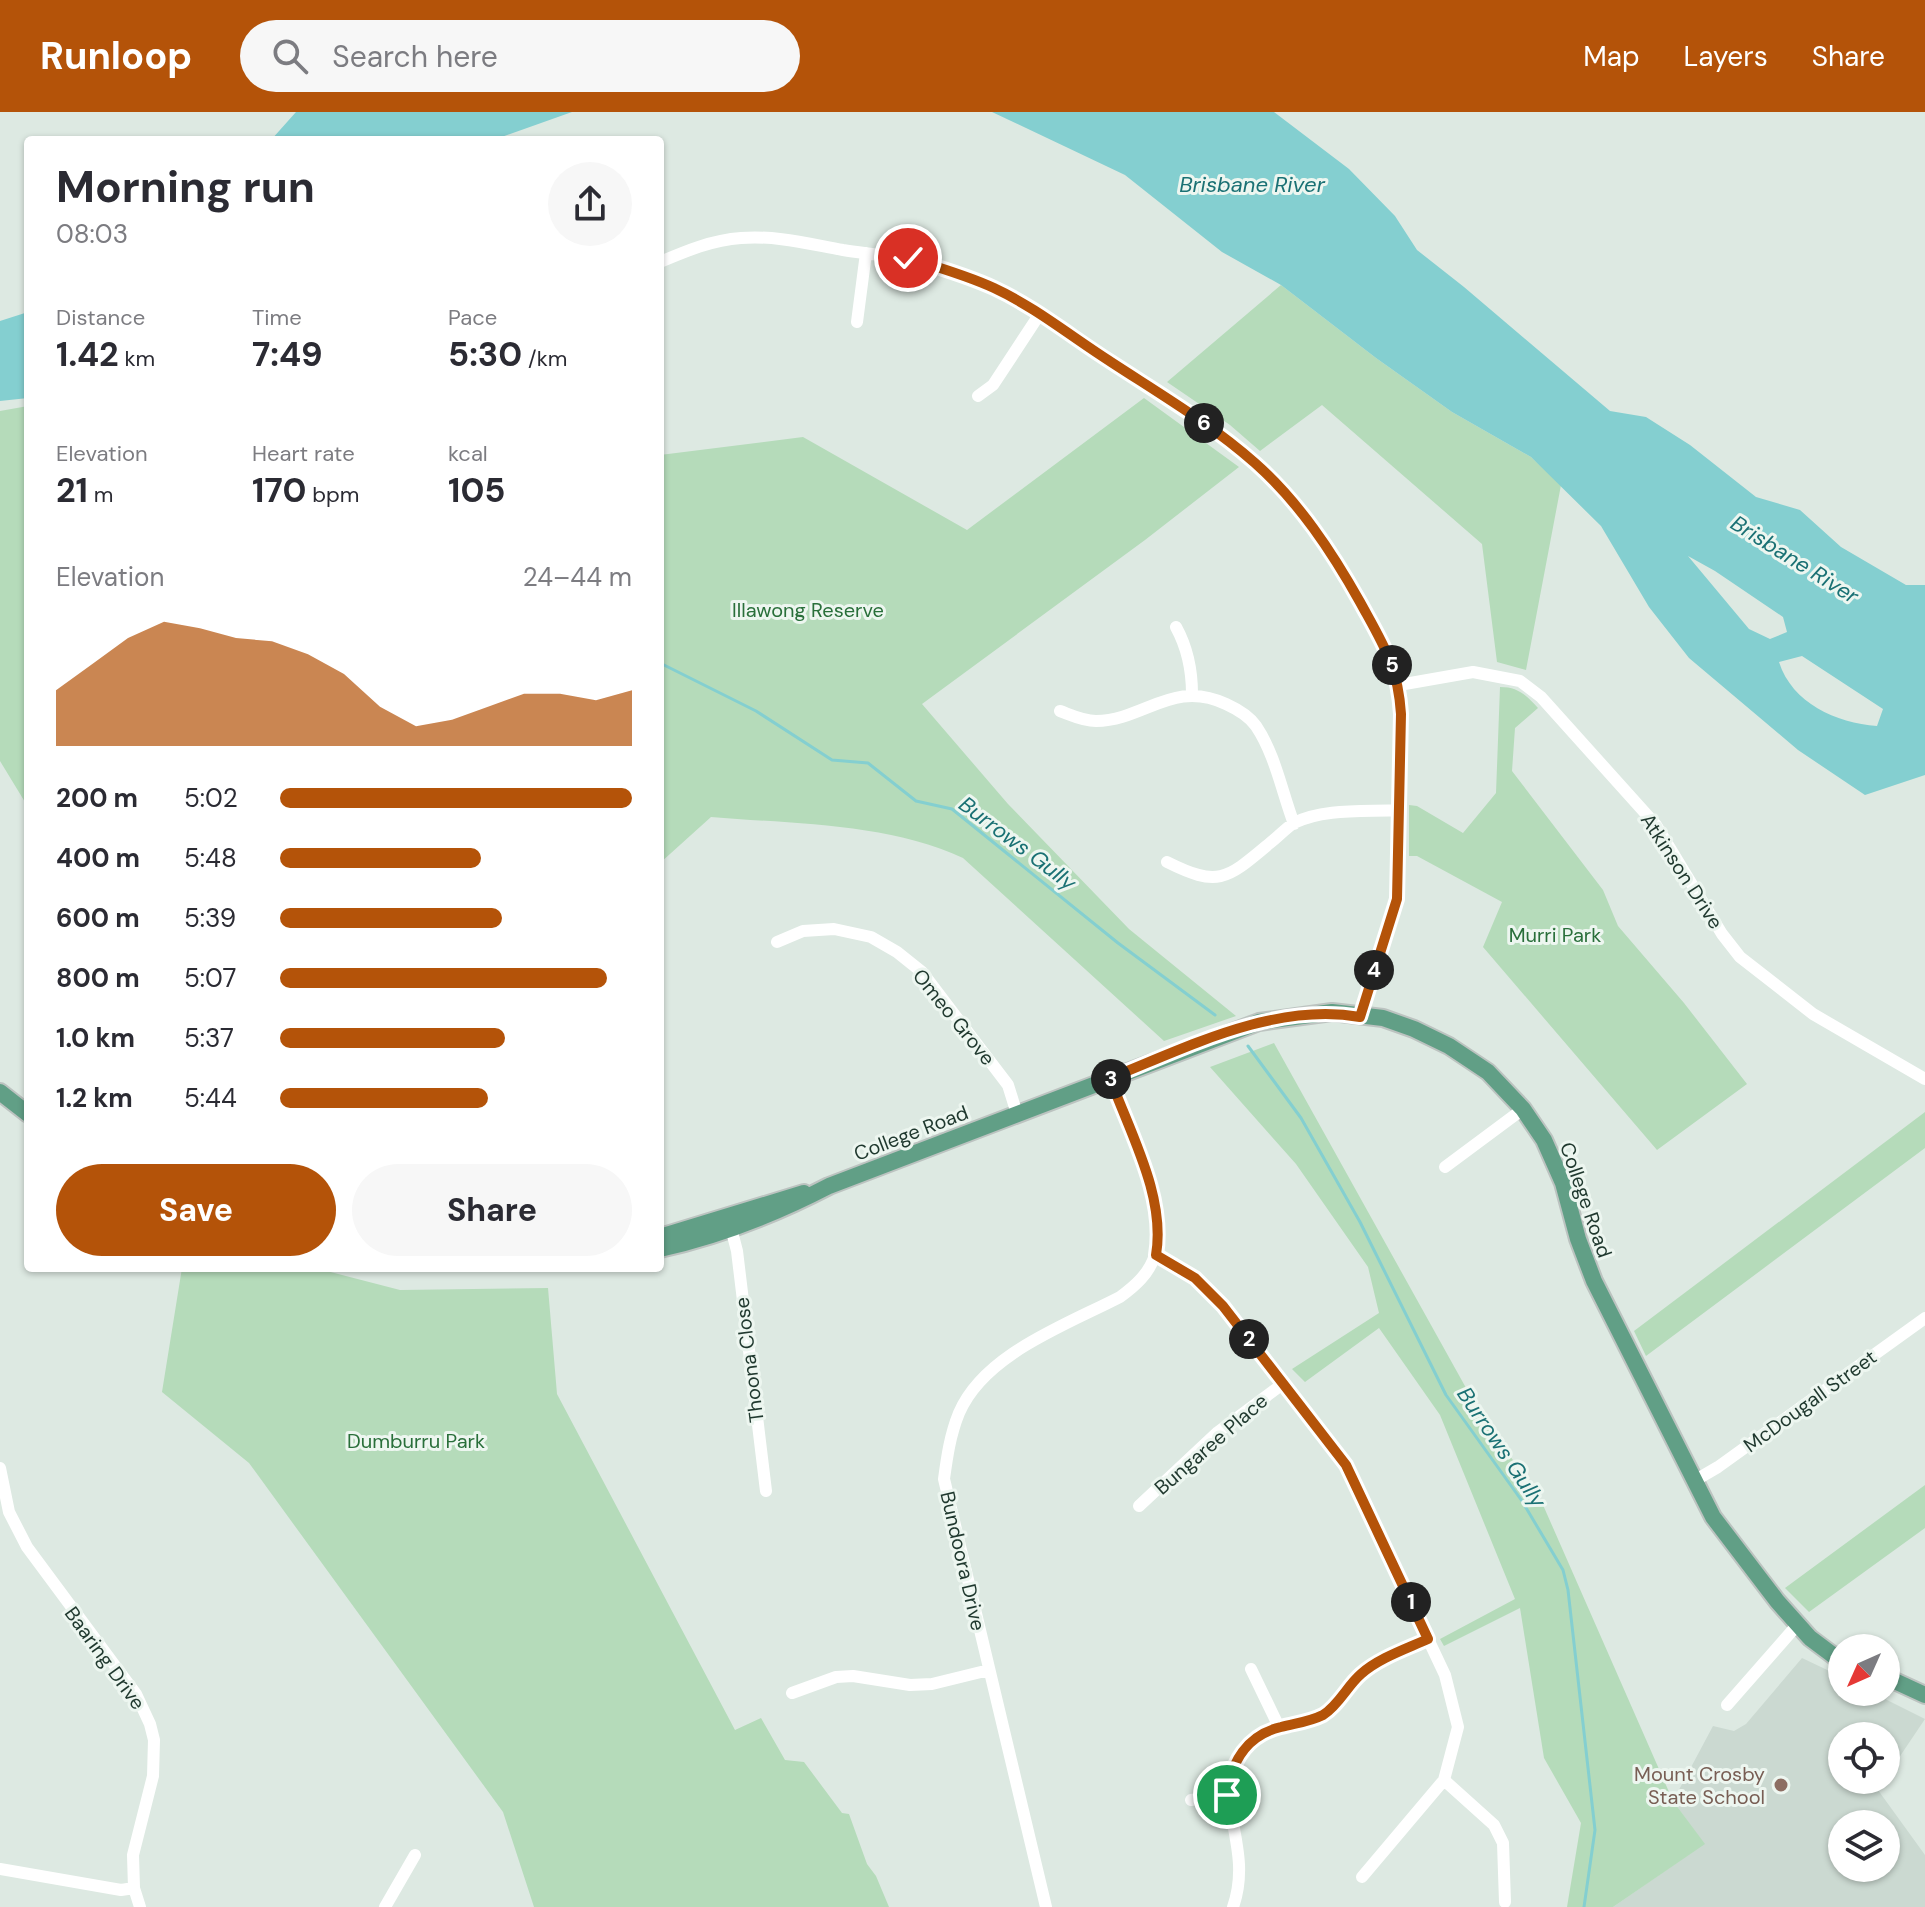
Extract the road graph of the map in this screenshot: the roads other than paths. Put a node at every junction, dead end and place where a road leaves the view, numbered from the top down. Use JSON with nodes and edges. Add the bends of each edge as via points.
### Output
{"nodes":[{"id":1,"x":866,"y":253,"type":"junction"},
{"id":2,"x":664,"y":260,"type":"edge"},
{"id":3,"x":1039,"y":315,"type":"junction"},
{"id":4,"x":857,"y":322,"type":"dead end"},
{"id":5,"x":978,"y":396,"type":"dead end"},
{"id":6,"x":1176,"y":627,"type":"dead end"},
{"id":7,"x":1399,"y":685,"type":"junction"},
{"id":8,"x":1192,"y":694,"type":"junction"},
{"id":9,"x":1060,"y":711,"type":"dead end"},
{"id":10,"x":1399,"y":810,"type":"junction"},
{"id":11,"x":1294,"y":824,"type":"junction"},
{"id":12,"x":1167,"y":862,"type":"dead end"},
{"id":13,"x":777,"y":942,"type":"dead end"},
{"id":14,"x":1360,"y":1017,"type":"junction"},
{"id":15,"x":1110,"y":1078,"type":"junction"},
{"id":16,"x":1925,"y":1079,"type":"edge"},
{"id":17,"x":0,"y":1092,"type":"edge"},
{"id":18,"x":1523,"y":1109,"type":"junction"},
{"id":19,"x":24,"y":1111,"type":"edge"},
{"id":20,"x":1017,"y":1114,"type":"junction"},
{"id":21,"x":1445,"y":1167,"type":"dead end"},
{"id":22,"x":729,"y":1223,"type":"junction"},
{"id":23,"x":664,"y":1236,"type":"edge"},
{"id":24,"x":664,"y":1247,"type":"edge"},
{"id":25,"x":1156,"y":1255,"type":"junction"},
{"id":26,"x":1925,"y":1318,"type":"edge"},
{"id":27,"x":1284,"y":1383,"type":"junction"},
{"id":28,"x":0,"y":1468,"type":"edge"},
{"id":29,"x":1694,"y":1481,"type":"junction"},
{"id":30,"x":766,"y":1491,"type":"dead end"},
{"id":31,"x":1139,"y":1506,"type":"dead end"},
{"id":32,"x":1798,"y":1624,"type":"junction"},
{"id":33,"x":1428,"y":1639,"type":"junction"},
{"id":34,"x":1828,"y":1642,"type":"edge"},
{"id":35,"x":1828,"y":1652,"type":"edge"},
{"id":36,"x":1251,"y":1669,"type":"dead end"},
{"id":37,"x":989,"y":1670,"type":"junction"},
{"id":38,"x":1900,"y":1683,"type":"edge"},
{"id":39,"x":792,"y":1693,"type":"dead end"},
{"id":40,"x":1925,"y":1695,"type":"edge"},
{"id":41,"x":1727,"y":1705,"type":"dead end"},
{"id":42,"x":1279,"y":1727,"type":"junction"},
{"id":43,"x":1444,"y":1780,"type":"junction"},
{"id":44,"x":1227,"y":1795,"type":"junction"},
{"id":45,"x":1191,"y":1800,"type":"dead end"},
{"id":46,"x":415,"y":1855,"type":"dead end"},
{"id":47,"x":0,"y":1869,"type":"edge"},
{"id":48,"x":1362,"y":1877,"type":"dead end"},
{"id":49,"x":134,"y":1888,"type":"junction"},
{"id":50,"x":1505,"y":1902,"type":"dead end"},
{"id":51,"x":140,"y":1907,"type":"edge"},
{"id":52,"x":385,"y":1907,"type":"edge"},
{"id":53,"x":1046,"y":1907,"type":"edge"},
{"id":54,"x":1233,"y":1907,"type":"edge"}],
"edges":[{"from":1,"to":2,"type":"street","via":[[740,238],[698,246]]},
{"from":1,"to":3,"type":"street","via":[[908,258],[958,273]]},
{"from":1,"to":4,"type":"street"},
{"from":3,"to":5,"type":"street","via":[[993,385]]},
{"from":3,"to":7,"type":"street","via":[[1256,463],[1315,530],[1345,575],[1387,650]]},
{"from":6,"to":8,"type":"street","via":[[1184,641]]},
{"from":7,"to":10,"type":"street"},
{"from":7,"to":16,"type":"street","name":"Atkinson Drive","via":[[1473,672],[1520,681],[1541,697],[1656,825],[1740,957],[1813,1014]]},
{"from":8,"to":9,"type":"street","via":[[1095,721]]},
{"from":8,"to":11,"type":"street","via":[[1237,709],[1254,723]]},
{"from":10,"to":11,"type":"street","via":[[1316,816]]},
{"from":10,"to":14,"type":"street","via":[[1397,899]]},
{"from":11,"to":12,"type":"street","via":[[1240,868],[1218,878],[1196,876]]},
{"from":13,"to":20,"type":"street","name":"Omeo Grove","via":[[803,931],[834,929],[871,937],[897,952],[922,972],[1008,1085]]},
{"from":14,"to":15,"type":"main road","name":"College Road","via":[[1332,1012],[1259,1022]]},
{"from":14,"to":18,"type":"main road","name":"College Road","via":[[1383,1018],[1449,1046],[1488,1072]]},
{"from":15,"to":20,"type":"main road","name":"College Road"},
{"from":15,"to":25,"type":"street","via":[[1153,1192]]},
{"from":17,"to":19,"type":"main road"},
{"from":18,"to":21,"type":"street"},
{"from":18,"to":29,"type":"main road","name":"College Road","via":[[1563,1183],[1594,1281]]},
{"from":20,"to":22,"type":"main road","name":"College Road","via":[[829,1186],[780,1212]]},
{"from":22,"to":23,"type":"main road","name":"College Road"},
{"from":22,"to":24,"type":"main road","name":"College Road"},
{"from":22,"to":30,"type":"street","name":"Thoona Close","via":[[737,1251]]},
{"from":25,"to":27,"type":"street","via":[[1204,1286]]},
{"from":25,"to":37,"type":"street","name":"Bundoora Drive","via":[[1135,1286],[1120,1297],[994,1367],[960,1411],[944,1479]]},
{"from":26,"to":29,"type":"street","name":"McDougall Street"},
{"from":27,"to":31,"type":"street","name":"Bungaree Place","via":[[1218,1432]]},
{"from":27,"to":33,"type":"street","via":[[1346,1465]]},
{"from":28,"to":49,"type":"street","name":"Baaring Drive","via":[[9,1512],[27,1547],[136,1694],[150,1724],[153,1776],[133,1855]]},
{"from":29,"to":32,"type":"main road","name":"College Road","via":[[1713,1517]]},
{"from":32,"to":34,"type":"main road","name":"College Road"},
{"from":32,"to":35,"type":"main road","name":"College Road"},
{"from":32,"to":41,"type":"street"},
{"from":33,"to":42,"type":"street","via":[[1374,1664],[1323,1714]]},
{"from":33,"to":43,"type":"street","via":[[1445,1675],[1458,1727]]},
{"from":36,"to":42,"type":"street"},
{"from":37,"to":39,"type":"street","via":[[932,1684],[836,1677]]},
{"from":37,"to":53,"type":"street","name":"Bundoora Drive"},
{"from":38,"to":40,"type":"main road"},
{"from":42,"to":44,"type":"street","via":[[1259,1735],[1243,1750]]},
{"from":43,"to":48,"type":"street"},
{"from":43,"to":50,"type":"street","via":[[1494,1825],[1503,1843]]},
{"from":44,"to":45,"type":"street"},
{"from":44,"to":54,"type":"street","via":[[1241,1869]]},
{"from":46,"to":52,"type":"street"},
{"from":47,"to":49,"type":"street"},
{"from":49,"to":51,"type":"street","name":"Baaring Drive"}]}
